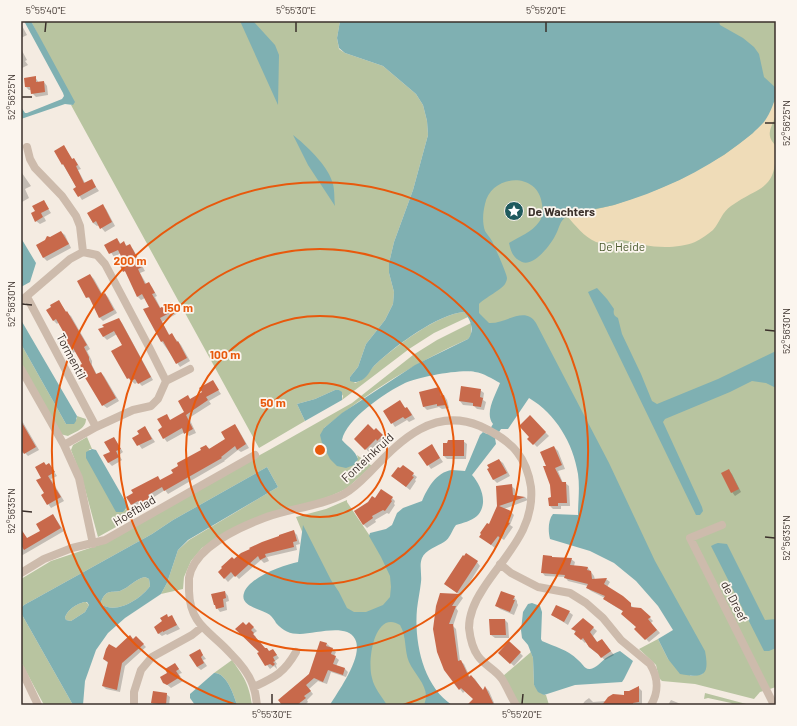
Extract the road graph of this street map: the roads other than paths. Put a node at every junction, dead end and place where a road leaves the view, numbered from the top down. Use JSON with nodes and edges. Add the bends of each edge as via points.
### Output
{"nodes":[{"id":1,"x":27,"y":147,"type":"dead end"},
{"id":2,"x":83,"y":252,"type":"junction"},
{"id":3,"x":24,"y":299,"type":"edge"},
{"id":4,"x":190,"y":368,"type":"dead end"},
{"id":5,"x":21,"y":369,"type":"edge"},
{"id":6,"x":166,"y":381,"type":"junction"},
{"id":7,"x":96,"y":427,"type":"junction"},
{"id":8,"x":64,"y":445,"type":"junction"},
{"id":9,"x":255,"y":455,"type":"dead end"},
{"id":10,"x":722,"y":525,"type":"dead end"},
{"id":11,"x":93,"y":544,"type":"junction"},
{"id":12,"x":500,"y":564,"type":"junction"},
{"id":13,"x":21,"y":573,"type":"edge"},
{"id":14,"x":202,"y":627,"type":"junction"},
{"id":15,"x":296,"y":652,"type":"dead end"},
{"id":16,"x":21,"y":669,"type":"edge"},
{"id":17,"x":254,"y":687,"type":"junction"},
{"id":18,"x":38,"y":705,"type":"edge"},
{"id":19,"x":134,"y":705,"type":"edge"},
{"id":20,"x":257,"y":705,"type":"edge"},
{"id":21,"x":516,"y":705,"type":"edge"},
{"id":22,"x":651,"y":705,"type":"edge"},
{"id":23,"x":774,"y":705,"type":"edge"}],
"edges":[{"from":1,"to":2,"type":"street","via":[[35,168],[62,196],[76,216],[80,226]]},
{"from":2,"to":3,"type":"street","name":"Tormentil","via":[[70,259]]},
{"from":2,"to":6,"type":"street","via":[[97,255],[104,264]]},
{"from":3,"to":7,"type":"street","name":"Tormentil"},
{"from":4,"to":6,"type":"street"},
{"from":5,"to":8,"type":"street"},
{"from":6,"to":7,"type":"street","via":[[158,399],[151,406],[133,410]]},
{"from":7,"to":8,"type":"street"},
{"from":8,"to":11,"type":"street","via":[[79,478]]},
{"from":9,"to":11,"type":"street","name":"Hoefblad","via":[[116,534]]},
{"from":10,"to":23,"type":"street","name":"de Dreef","via":[[690,538]]},
{"from":11,"to":13,"type":"street","name":"Hoefblad","via":[[72,548],[44,559]]},
{"from":12,"to":14,"type":"street","name":"Fonteinkruid","via":[[524,530],[528,519],[532,497],[530,479],[524,463],[511,445],[484,428],[459,420],[443,421],[427,425],[398,443],[345,494],[265,518],[228,534],[204,550],[194,563],[189,578],[191,607]]},
{"from":12,"to":21,"type":"street","name":"Fonteinkruid","via":[[476,600],[470,628],[478,656],[501,678]]},
{"from":12,"to":22,"type":"street","via":[[511,573],[538,587],[570,594],[586,603],[603,618],[621,640],[652,667],[657,685]]},
{"from":14,"to":17,"type":"street","name":"Fonteinkruid","via":[[232,654]]},
{"from":14,"to":19,"type":"street","via":[[152,657],[141,670],[134,692]]},
{"from":15,"to":17,"type":"street","via":[[290,664],[278,676]]},
{"from":16,"to":18,"type":"street"},
{"from":17,"to":20,"type":"street","name":"Fonteinkruid"}]}
